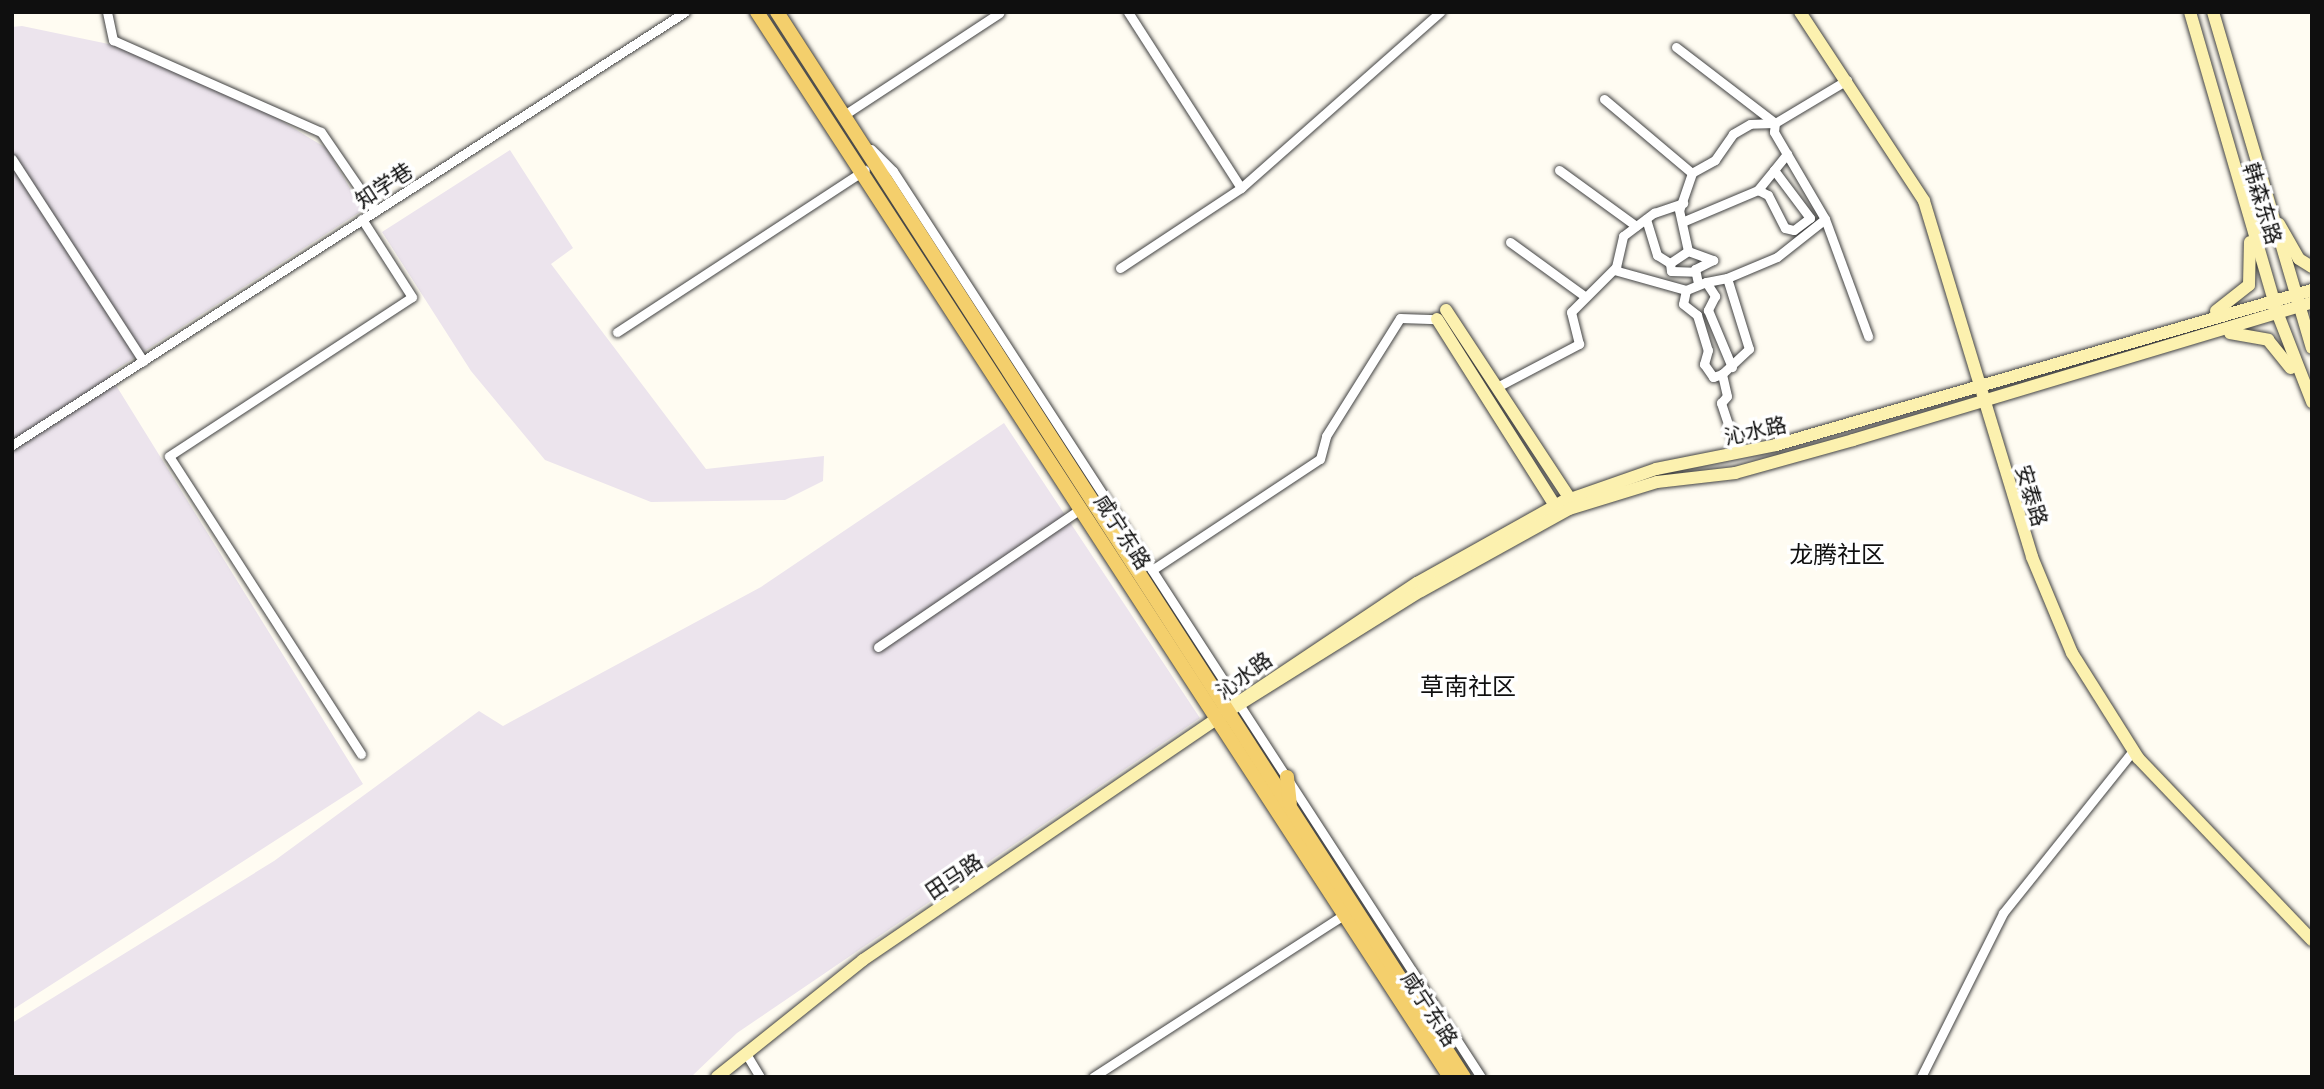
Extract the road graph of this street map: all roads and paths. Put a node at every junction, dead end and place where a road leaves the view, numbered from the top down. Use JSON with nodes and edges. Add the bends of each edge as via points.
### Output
{"nodes":[{"id":1,"x":107,"y":12,"type":"edge"},
{"id":2,"x":685,"y":12,"type":"edge"},
{"id":3,"x":757,"y":12,"type":"edge"},
{"id":4,"x":777,"y":12,"type":"edge"},
{"id":5,"x":1128,"y":12,"type":"edge"},
{"id":6,"x":1440,"y":12,"type":"edge"},
{"id":7,"x":1800,"y":12,"type":"edge"},
{"id":8,"x":2190,"y":12,"type":"edge"},
{"id":9,"x":2213,"y":12,"type":"edge"},
{"id":10,"x":999,"y":13,"type":"edge"},
{"id":11,"x":1676,"y":47,"type":"dead end"},
{"id":12,"x":1847,"y":80,"type":"junction"},
{"id":13,"x":1604,"y":99,"type":"dead end"},
{"id":14,"x":844,"y":115,"type":"junction"},
{"id":15,"x":1775,"y":123,"type":"junction"},
{"id":16,"x":856,"y":134,"type":"junction"},
{"id":17,"x":1787,"y":154,"type":"junction"},
{"id":18,"x":12,"y":159,"type":"edge"},
{"id":19,"x":865,"y":170,"type":"junction"},
{"id":20,"x":1559,"y":170,"type":"dead end"},
{"id":21,"x":1774,"y":170,"type":"junction"},
{"id":22,"x":1692,"y":173,"type":"junction"},
{"id":23,"x":1241,"y":188,"type":"junction"},
{"id":24,"x":1758,"y":190,"type":"junction"},
{"id":25,"x":1683,"y":203,"type":"junction"},
{"id":26,"x":2245,"y":206,"type":"junction"},
{"id":27,"x":2272,"y":209,"type":"junction"},
{"id":28,"x":375,"y":211,"type":"junction"},
{"id":29,"x":362,"y":219,"type":"junction"},
{"id":30,"x":1646,"y":219,"type":"junction"},
{"id":31,"x":1825,"y":219,"type":"junction"},
{"id":32,"x":1682,"y":222,"type":"junction"},
{"id":33,"x":1636,"y":226,"type":"junction"},
{"id":34,"x":1510,"y":242,"type":"dead end"},
{"id":35,"x":1688,"y":251,"type":"junction"},
{"id":36,"x":1670,"y":263,"type":"junction"},
{"id":37,"x":2312,"y":267,"type":"edge"},
{"id":38,"x":1120,"y":268,"type":"dead end"},
{"id":39,"x":1614,"y":270,"type":"junction"},
{"id":40,"x":1695,"y":272,"type":"junction"},
{"id":41,"x":1727,"y":278,"type":"junction"},
{"id":42,"x":1702,"y":282,"type":"junction"},
{"id":43,"x":1686,"y":290,"type":"junction"},
{"id":44,"x":2312,"y":290,"type":"edge"},
{"id":45,"x":1583,"y":295,"type":"junction"},
{"id":46,"x":2296,"y":301,"type":"junction"},
{"id":47,"x":2312,"y":302,"type":"edge"},
{"id":48,"x":2275,"y":306,"type":"junction"},
{"id":49,"x":1708,"y":310,"type":"junction"},
{"id":50,"x":1442,"y":315,"type":"junction"},
{"id":51,"x":1697,"y":315,"type":"junction"},
{"id":52,"x":2197,"y":320,"type":"junction"},
{"id":53,"x":617,"y":332,"type":"dead end"},
{"id":54,"x":1868,"y":336,"type":"dead end"},
{"id":55,"x":2196,"y":338,"type":"junction"},
{"id":56,"x":2312,"y":348,"type":"edge"},
{"id":57,"x":143,"y":361,"type":"junction"},
{"id":58,"x":1732,"y":367,"type":"junction"},
{"id":59,"x":1722,"y":374,"type":"junction"},
{"id":60,"x":1497,"y":387,"type":"junction"},
{"id":61,"x":1980,"y":387,"type":"junction"},
{"id":62,"x":1485,"y":395,"type":"junction"},
{"id":63,"x":1985,"y":402,"type":"junction"},
{"id":64,"x":2312,"y":402,"type":"edge"},
{"id":65,"x":12,"y":445,"type":"edge"},
{"id":66,"x":1737,"y":451,"type":"junction"},
{"id":67,"x":1570,"y":499,"type":"junction"},
{"id":68,"x":1555,"y":506,"type":"junction"},
{"id":69,"x":1076,"y":512,"type":"junction"},
{"id":70,"x":1152,"y":570,"type":"junction"},
{"id":71,"x":878,"y":647,"type":"dead end"},
{"id":72,"x":1227,"y":711,"type":"junction"},
{"id":73,"x":2133,"y":751,"type":"junction"},
{"id":74,"x":361,"y":754,"type":"dead end"},
{"id":75,"x":1286,"y":777,"type":"junction"},
{"id":76,"x":1291,"y":809,"type":"junction"},
{"id":77,"x":1339,"y":918,"type":"junction"},
{"id":78,"x":2312,"y":940,"type":"edge"},
{"id":79,"x":746,"y":1052,"type":"junction"},
{"id":80,"x":717,"y":1077,"type":"edge"},
{"id":81,"x":760,"y":1077,"type":"edge"},
{"id":82,"x":1093,"y":1077,"type":"edge"},
{"id":83,"x":1442,"y":1077,"type":"edge"},
{"id":84,"x":1450,"y":1077,"type":"edge"},
{"id":85,"x":1464,"y":1077,"type":"edge"},
{"id":86,"x":1481,"y":1077,"type":"edge"},
{"id":87,"x":1921,"y":1077,"type":"edge"}],
"edges":[{"from":1,"to":28,"type":"street","via":[[113,40],[321,132]]},
{"from":2,"to":28,"type":"street","name":"知学巷"},
{"from":3,"to":19,"type":"main road","name":"咸宁东路"},
{"from":4,"to":14,"type":"main road","name":"咸宁东路"},
{"from":5,"to":23,"type":"street"},
{"from":6,"to":23,"type":"street"},
{"from":7,"to":12,"type":"main road","name":"安泰路"},
{"from":8,"to":26,"type":"main road","name":"韩森东路"},
{"from":9,"to":27,"type":"main road","name":"韩森东路"},
{"from":10,"to":14,"type":"street"},
{"from":11,"to":15,"type":"street"},
{"from":12,"to":15,"type":"street"},
{"from":12,"to":61,"type":"main road","name":"安泰路","via":[[1924,201]]},
{"from":13,"to":22,"type":"street"},
{"from":14,"to":16,"type":"main road","name":"咸宁东路"},
{"from":15,"to":17,"type":"street"},
{"from":15,"to":22,"type":"street","via":[[1750,124],[1733,134],[1715,160]]},
{"from":16,"to":70,"type":"street","via":[[893,171]]},
{"from":16,"to":72,"type":"main road","name":"咸宁东路"},
{"from":17,"to":21,"type":"street"},
{"from":17,"to":31,"type":"street"},
{"from":18,"to":57,"type":"street"},
{"from":19,"to":53,"type":"street"},
{"from":19,"to":69,"type":"street","via":[[872,196]]},
{"from":19,"to":72,"type":"main road","name":"咸宁东路"},
{"from":20,"to":33,"type":"street"},
{"from":21,"to":24,"type":"street"},
{"from":21,"to":24,"type":"street","via":[[1810,218],[1794,230],[1785,228],[1768,195]]},
{"from":22,"to":25,"type":"street"},
{"from":23,"to":38,"type":"street"},
{"from":24,"to":32,"type":"street"},
{"from":25,"to":30,"type":"street"},
{"from":25,"to":32,"type":"street"},
{"from":26,"to":48,"type":"main road","name":"韩森东路"},
{"from":26,"to":52,"type":"main road","via":[[2249,285],[2233,302]]},
{"from":27,"to":37,"type":"main road","via":[[2296,254]]},
{"from":27,"to":46,"type":"main road","name":"韩森东路"},
{"from":28,"to":29,"type":"street","name":"知学巷"},
{"from":29,"to":57,"type":"street","name":"知学巷"},
{"from":29,"to":74,"type":"street","via":[[412,297],[169,456]]},
{"from":30,"to":33,"type":"street"},
{"from":30,"to":36,"type":"street","via":[[1657,255]]},
{"from":31,"to":41,"type":"street","via":[[1777,257]]},
{"from":31,"to":54,"type":"street"},
{"from":32,"to":35,"type":"street"},
{"from":33,"to":39,"type":"street","via":[[1623,236]]},
{"from":34,"to":45,"type":"street"},
{"from":35,"to":36,"type":"street"},
{"from":35,"to":40,"type":"street","via":[[1713,260]]},
{"from":36,"to":40,"type":"street","via":[[1671,271]]},
{"from":39,"to":43,"type":"street"},
{"from":39,"to":45,"type":"street"},
{"from":40,"to":42,"type":"street"},
{"from":41,"to":42,"type":"street"},
{"from":41,"to":58,"type":"street","via":[[1749,349]]},
{"from":42,"to":43,"type":"street"},
{"from":42,"to":49,"type":"street","via":[[1715,296]]},
{"from":43,"to":51,"type":"street","via":[[1683,304]]},
{"from":44,"to":46,"type":"main road","name":"沁水路"},
{"from":45,"to":60,"type":"street","via":[[1571,312],[1579,344]]},
{"from":46,"to":47,"type":"main road","name":"沁水路"},
{"from":46,"to":48,"type":"main road","name":"沁水路"},
{"from":46,"to":56,"type":"main road","name":"韩森东路"},
{"from":48,"to":52,"type":"main road","name":"沁水路"},
{"from":48,"to":55,"type":"main road","name":"沁水路"},
{"from":48,"to":64,"type":"main road","name":"韩森东路"},
{"from":49,"to":51,"type":"street"},
{"from":49,"to":58,"type":"street"},
{"from":50,"to":60,"type":"main road"},
{"from":50,"to":62,"type":"main road"},
{"from":50,"to":70,"type":"street","via":[[1400,318],[1326,436],[1320,459]]},
{"from":51,"to":59,"type":"street","via":[[1708,350],[1704,364],[1713,377]]},
{"from":52,"to":61,"type":"main road","name":"沁水路"},
{"from":55,"to":63,"type":"main road","name":"沁水路"},
{"from":55,"to":64,"type":"main road","via":[[2242,331],[2268,340]]},
{"from":57,"to":65,"type":"street","name":"知学巷"},
{"from":58,"to":59,"type":"street"},
{"from":59,"to":66,"type":"street","via":[[1727,396],[1721,403]]},
{"from":60,"to":62,"type":"main road"},
{"from":60,"to":67,"type":"main road"},
{"from":61,"to":63,"type":"main road","name":"安泰路"},
{"from":61,"to":66,"type":"main road","name":"沁水路"},
{"from":62,"to":68,"type":"main road"},
{"from":63,"to":72,"type":"main road","name":"沁水路","via":[[1735,473],[1657,482],[1569,509],[1420,592]]},
{"from":63,"to":73,"type":"main road","name":"安泰路","via":[[2032,557],[2072,653]]},
{"from":66,"to":67,"type":"main road","name":"沁水路","via":[[1656,469]]},
{"from":67,"to":68,"type":"main road","name":"沁水路"},
{"from":68,"to":72,"type":"main road","name":"沁水路","via":[[1417,583]]},
{"from":69,"to":71,"type":"street"},
{"from":69,"to":72,"type":"street"},
{"from":70,"to":72,"type":"street"},
{"from":72,"to":75,"type":"street"},
{"from":72,"to":76,"type":"main road","name":"咸宁东路"},
{"from":72,"to":77,"type":"street"},
{"from":72,"to":79,"type":"main road","name":"田马路","via":[[863,960]]},
{"from":72,"to":84,"type":"main road","name":"咸宁东路"},
{"from":73,"to":78,"type":"main road","name":"安泰路"},
{"from":73,"to":87,"type":"street","via":[[2003,913]]},
{"from":75,"to":76,"type":"main road"},
{"from":75,"to":86,"type":"street"},
{"from":76,"to":85,"type":"main road","name":"咸宁东路"},
{"from":77,"to":82,"type":"street"},
{"from":77,"to":83,"type":"street"},
{"from":79,"to":80,"type":"main road","name":"田马路"},
{"from":79,"to":81,"type":"street"}]}
